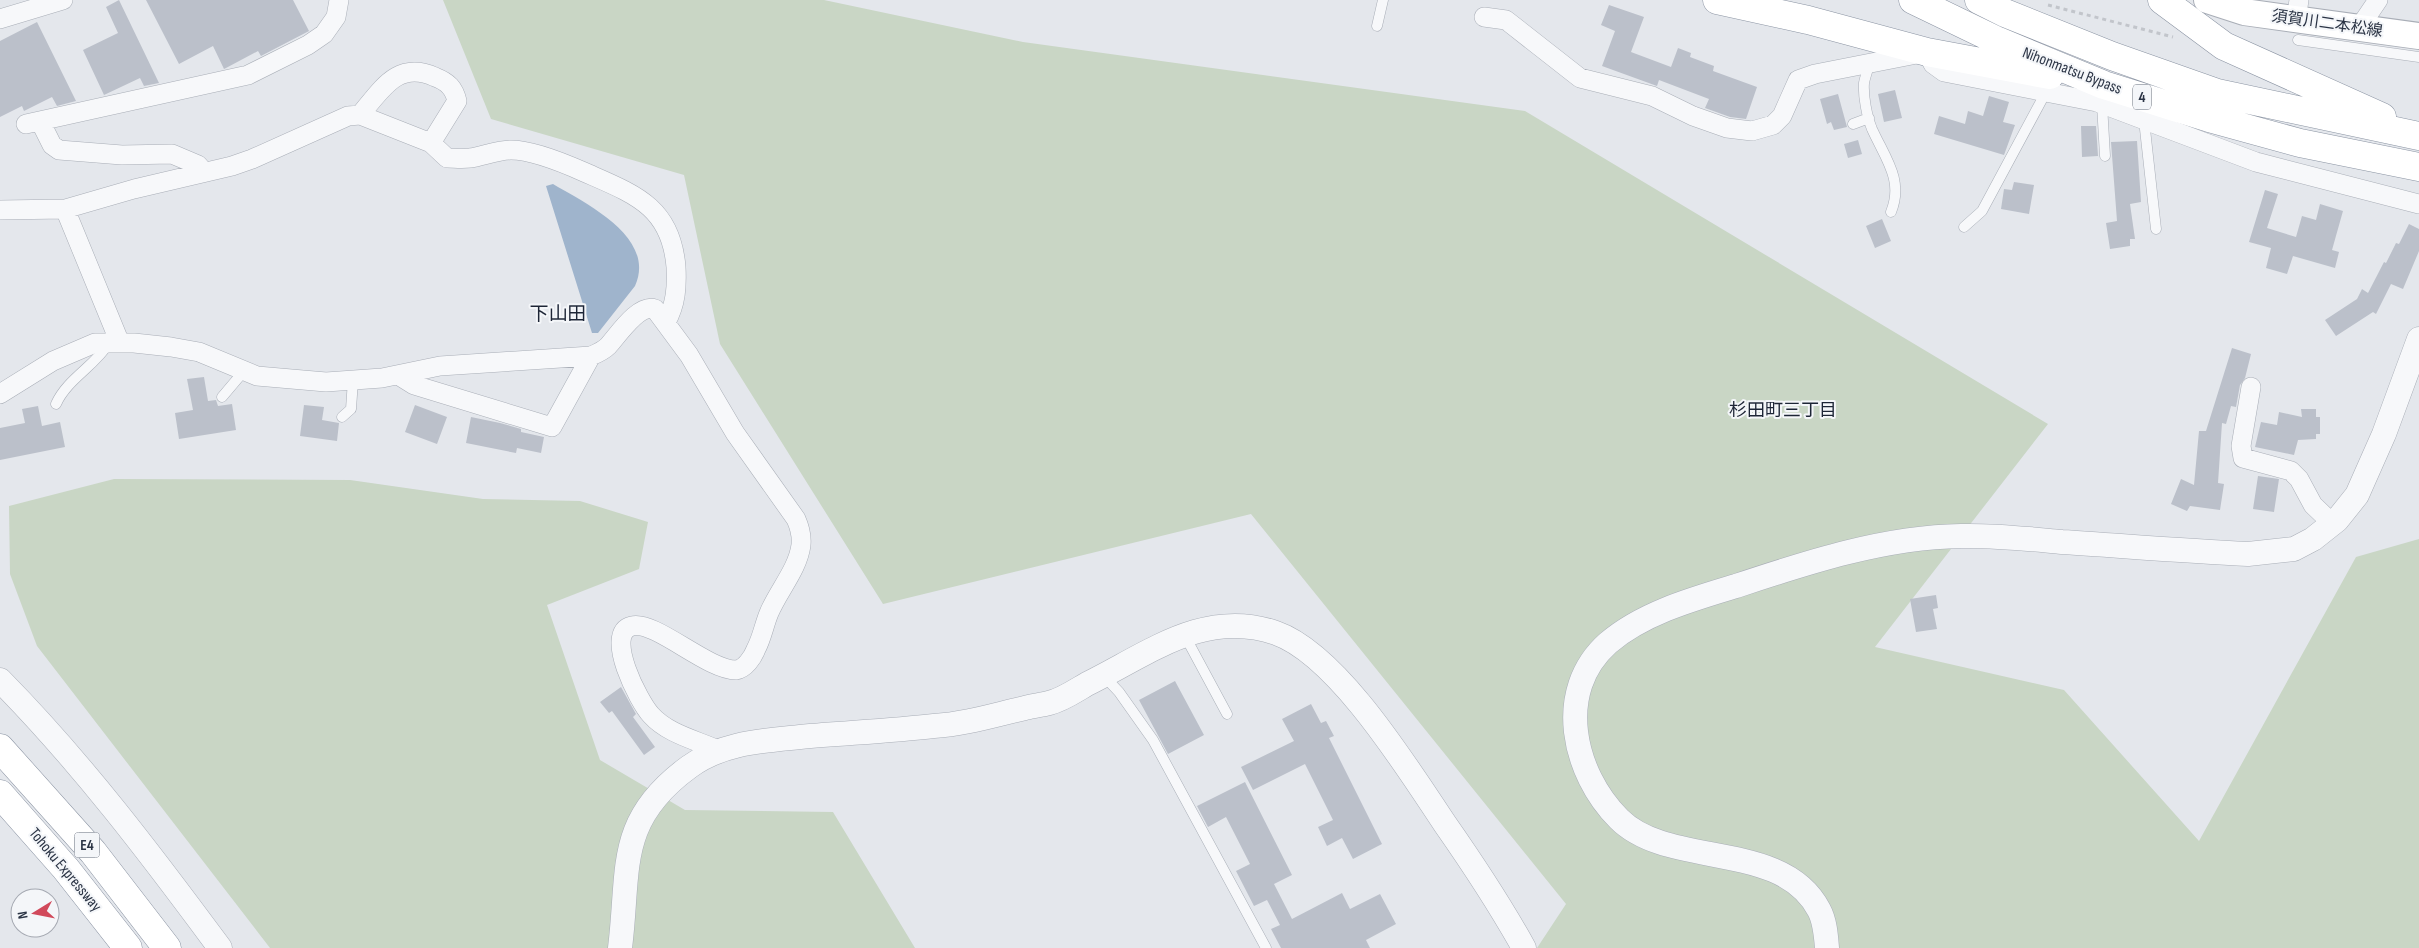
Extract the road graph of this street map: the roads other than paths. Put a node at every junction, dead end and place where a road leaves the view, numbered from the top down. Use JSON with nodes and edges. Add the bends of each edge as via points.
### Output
{"nodes":[{"id":1,"x":63,"y":0,"type":"edge"},
{"id":2,"x":339,"y":0,"type":"edge"},
{"id":3,"x":1383,"y":0,"type":"edge"},
{"id":4,"x":1717,"y":0,"type":"edge"},
{"id":5,"x":1913,"y":0,"type":"edge"},
{"id":6,"x":1979,"y":0,"type":"edge"},
{"id":7,"x":2162,"y":0,"type":"edge"},
{"id":8,"x":2207,"y":0,"type":"edge"},
{"id":9,"x":2378,"y":0,"type":"edge"},
{"id":10,"x":1813,"y":10,"type":"edge"},
{"id":11,"x":1484,"y":17,"type":"dead end"},
{"id":12,"x":0,"y":19,"type":"edge"},
{"id":13,"x":2298,"y":20,"type":"edge"},
{"id":14,"x":1377,"y":26,"type":"dead end"},
{"id":15,"x":2359,"y":28,"type":"junction"},
{"id":16,"x":2419,"y":36,"type":"edge"},
{"id":17,"x":1927,"y":52,"type":"junction"},
{"id":18,"x":2419,"y":57,"type":"edge"},
{"id":19,"x":1869,"y":64,"type":"junction"},
{"id":20,"x":2046,"y":92,"type":"junction"},
{"id":21,"x":2103,"y":95,"type":"junction"},
{"id":22,"x":360,"y":115,"type":"junction"},
{"id":23,"x":1869,"y":118,"type":"junction"},
{"id":24,"x":2144,"y":120,"type":"junction"},
{"id":25,"x":1853,"y":124,"type":"dead end"},
{"id":26,"x":2419,"y":135,"type":"edge"},
{"id":27,"x":431,"y":143,"type":"junction"},
{"id":28,"x":2105,"y":156,"type":"dead end"},
{"id":29,"x":2419,"y":167,"type":"edge"},
{"id":30,"x":204,"y":172,"type":"junction"},
{"id":31,"x":2419,"y":204,"type":"edge"},
{"id":32,"x":65,"y":209,"type":"junction"},
{"id":33,"x":0,"y":210,"type":"edge"},
{"id":34,"x":1891,"y":212,"type":"dead end"},
{"id":35,"x":1964,"y":227,"type":"dead end"},
{"id":36,"x":2156,"y":229,"type":"dead end"},
{"id":37,"x":666,"y":322,"type":"junction"},
{"id":38,"x":114,"y":343,"type":"junction"},
{"id":39,"x":2418,"y":346,"type":"edge"},
{"id":40,"x":591,"y":356,"type":"junction"},
{"id":41,"x":244,"y":371,"type":"junction"},
{"id":42,"x":398,"y":375,"type":"junction"},
{"id":43,"x":353,"y":380,"type":"junction"},
{"id":44,"x":2251,"y":387,"type":"dead end"},
{"id":45,"x":0,"y":394,"type":"edge"},
{"id":46,"x":222,"y":397,"type":"dead end"},
{"id":47,"x":56,"y":404,"type":"dead end"},
{"id":48,"x":342,"y":417,"type":"dead end"},
{"id":49,"x":2333,"y":524,"type":"junction"},
{"id":50,"x":1185,"y":636,"type":"junction"},
{"id":51,"x":1104,"y":676,"type":"junction"},
{"id":52,"x":0,"y":680,"type":"edge"},
{"id":53,"x":1227,"y":714,"type":"dead end"},
{"id":54,"x":0,"y":748,"type":"edge"},
{"id":55,"x":718,"y":750,"type":"junction"},
{"id":56,"x":0,"y":794,"type":"edge"},
{"id":57,"x":128,"y":948,"type":"edge"},
{"id":58,"x":166,"y":948,"type":"edge"},
{"id":59,"x":220,"y":948,"type":"edge"},
{"id":60,"x":620,"y":948,"type":"edge"},
{"id":61,"x":1266,"y":948,"type":"edge"},
{"id":62,"x":1524,"y":948,"type":"edge"},
{"id":63,"x":1828,"y":948,"type":"edge"}],
"edges":[{"from":1,"to":12,"type":"street"},
{"from":2,"to":30,"type":"street","via":[[336,17],[324,34],[248,75],[33,122],[59,150],[122,155],[172,154],[198,165]]},
{"from":3,"to":14,"type":"lane"},
{"from":4,"to":10,"type":"highway"},
{"from":5,"to":21,"type":"highway","name":"Nihonmatsu Bypass","number":"4"},
{"from":6,"to":26,"type":"highway","name":"Nihonmatsu Bypass","number":"4","via":[[2112,56],[2217,93]]},
{"from":7,"to":26,"type":"highway","via":[[2224,46]]},
{"from":8,"to":13,"type":"main road","name":"須賀川二本松線","via":[[2244,12]]},
{"from":9,"to":15,"type":"street"},
{"from":10,"to":17,"type":"highway"},
{"from":11,"to":19,"type":"street","via":[[1506,20],[1580,78],[1652,96],[1727,128],[1752,131],[1773,125],[1782,116],[1798,80]]},
{"from":13,"to":15,"type":"main road","name":"須賀川二本松線"},
{"from":13,"to":18,"type":"lane"},
{"from":15,"to":16,"type":"main road","name":"須賀川二本松線"},
{"from":17,"to":19,"type":"street"},
{"from":17,"to":20,"type":"street","via":[[1933,64],[1944,72]]},
{"from":17,"to":21,"type":"highway"},
{"from":19,"to":23,"type":"lane","via":[[1864,83]]},
{"from":20,"to":21,"type":"street"},
{"from":20,"to":35,"type":"lane","via":[[1982,211]]},
{"from":21,"to":24,"type":"street"},
{"from":21,"to":28,"type":"lane"},
{"from":21,"to":29,"type":"highway","name":"Nihonmatsu Bypass","number":"4"},
{"from":22,"to":27,"type":"street"},
{"from":22,"to":27,"type":"street","via":[[396,75],[427,73],[444,80],[454,90],[456,101]]},
{"from":22,"to":30,"type":"street","via":[[348,116],[252,159]]},
{"from":23,"to":25,"type":"lane"},
{"from":23,"to":34,"type":"lane","via":[[1895,180],[1897,198]]},
{"from":24,"to":31,"type":"street","via":[[2256,162]]},
{"from":24,"to":36,"type":"lane"},
{"from":27,"to":37,"type":"street","via":[[447,158],[469,158],[511,150],[566,164],[631,194],[652,209],[667,226],[674,250],[677,281],[674,308]]},
{"from":30,"to":32,"type":"street"},
{"from":32,"to":33,"type":"street"},
{"from":32,"to":38,"type":"street"},
{"from":37,"to":40,"type":"street","via":[[655,309],[647,308],[632,318],[607,347]]},
{"from":37,"to":55,"type":"street","via":[[801,531],[796,562],[769,613],[757,649],[738,670],[683,648],[641,624],[630,626],[622,635],[620,646],[630,680],[650,715],[669,730]]},
{"from":38,"to":41,"type":"street","via":[[199,352]]},
{"from":38,"to":45,"type":"street","via":[[96,343],[53,361]]},
{"from":38,"to":47,"type":"lane","via":[[60,394]]},
{"from":39,"to":49,"type":"street","via":[[2357,495]]},
{"from":40,"to":42,"type":"street","via":[[440,366]]},
{"from":40,"to":42,"type":"street","via":[[552,426],[414,385]]},
{"from":41,"to":43,"type":"street","via":[[290,380]]},
{"from":41,"to":46,"type":"lane"},
{"from":42,"to":43,"type":"street"},
{"from":43,"to":48,"type":"lane","via":[[351,409]]},
{"from":44,"to":49,"type":"street","via":[[2241,446],[2242,458],[2291,471],[2313,505]]},
{"from":49,"to":63,"type":"street","via":[[2294,549],[2248,554],[1962,536],[1902,542],[1782,571],[1698,598],[1665,610],[1610,642],[1594,657],[1584,674],[1576,704],[1575,725],[1579,755],[1605,803],[1620,821],[1646,836],[1670,845],[1750,861],[1791,881],[1818,908]]},
{"from":50,"to":51,"type":"street","via":[[1156,647]]},
{"from":50,"to":53,"type":"lane"},
{"from":50,"to":62,"type":"street","via":[[1220,625],[1256,627],[1279,634],[1311,653],[1335,676],[1414,777]]},
{"from":51,"to":55,"type":"street","via":[[1051,703],[985,719],[752,742]]},
{"from":51,"to":61,"type":"lane","via":[[1153,740]]},
{"from":52,"to":59,"type":"street","via":[[148,852]]},
{"from":54,"to":58,"type":"highway","name":"Tohoku Expressway","number":"E4","via":[[93,852]]},
{"from":55,"to":60,"type":"street","via":[[681,774],[647,809],[638,825],[628,854]]},
{"from":56,"to":57,"type":"highway","name":"Tohoku Expressway","number":"E4","via":[[66,869]]}]}
